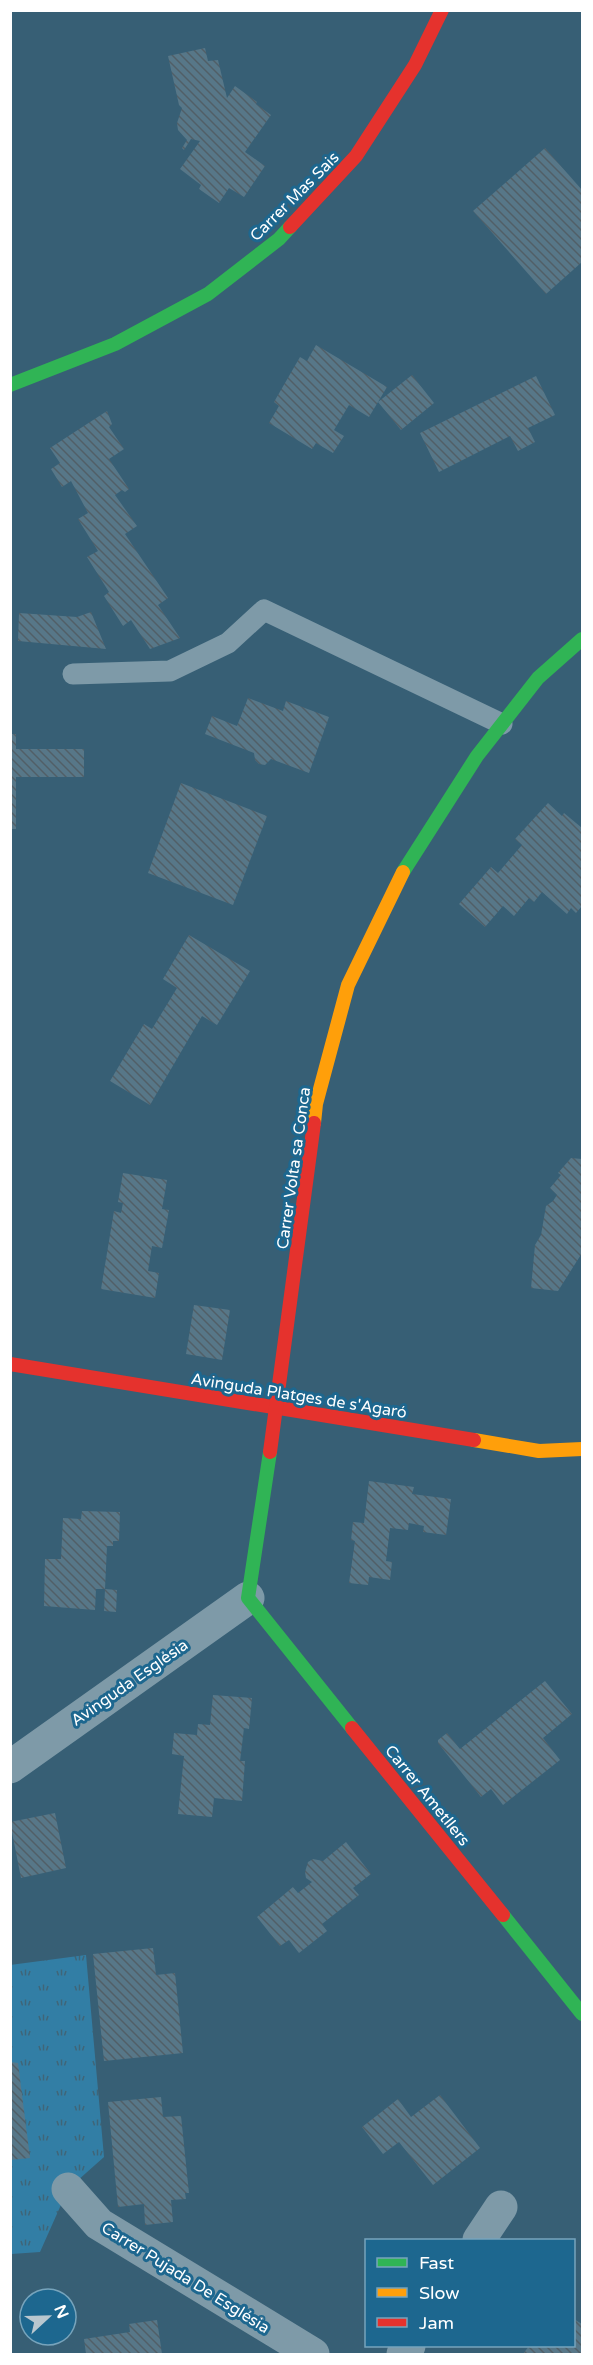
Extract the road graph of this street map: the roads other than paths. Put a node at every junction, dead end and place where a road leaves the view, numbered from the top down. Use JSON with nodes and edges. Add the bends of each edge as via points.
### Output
{"nodes":[{"id":1,"x":442,"y":10,"type":"edge"},
{"id":2,"x":10,"y":385,"type":"edge"},
{"id":3,"x":582,"y":639,"type":"edge"},
{"id":4,"x":73,"y":674,"type":"dead end"},
{"id":5,"x":502,"y":724,"type":"junction"},
{"id":6,"x":10,"y":1364,"type":"edge"},
{"id":7,"x":277,"y":1408,"type":"junction"},
{"id":8,"x":582,"y":1449,"type":"edge"},
{"id":9,"x":248,"y":1598,"type":"junction"},
{"id":10,"x":10,"y":1767,"type":"edge"},
{"id":11,"x":582,"y":2014,"type":"edge"},
{"id":12,"x":68,"y":2188,"type":"dead end"},
{"id":13,"x":501,"y":2207,"type":"dead end"},
{"id":14,"x":480,"y":2239,"type":"edge"},
{"id":15,"x":313,"y":2355,"type":"edge"}],
"edges":[{"from":1,"to":2,"type":"street","name":"Carrer Mas Sais","via":[[415,65],[356,156],[279,239],[208,294],[105,349]]},
{"from":3,"to":5,"type":"street","name":"Carrer Volta sa Conca","via":[[538,678]]},
{"from":4,"to":5,"type":"lane","via":[[170,671],[228,643],[264,610]]},
{"from":5,"to":7,"type":"street","name":"Carrer Volta sa Conca","via":[[403,872],[348,985],[316,1104]]},
{"from":6,"to":7,"type":"street","name":"Avinguda Platges de s'Agaró"},
{"from":7,"to":8,"type":"street","name":"Avinguda Platges de s'Agaró","via":[[539,1451]]},
{"from":7,"to":9,"type":"street","name":"Carrer Volta sa Conca"},
{"from":9,"to":10,"type":"street","name":"Avinguda Església"},
{"from":9,"to":11,"type":"street","name":"Carrer Ametllers"},
{"from":12,"to":15,"type":"street","name":"Carrer Pujada De Església","via":[[99,2224]]},
{"from":13,"to":14,"type":"street"}]}
